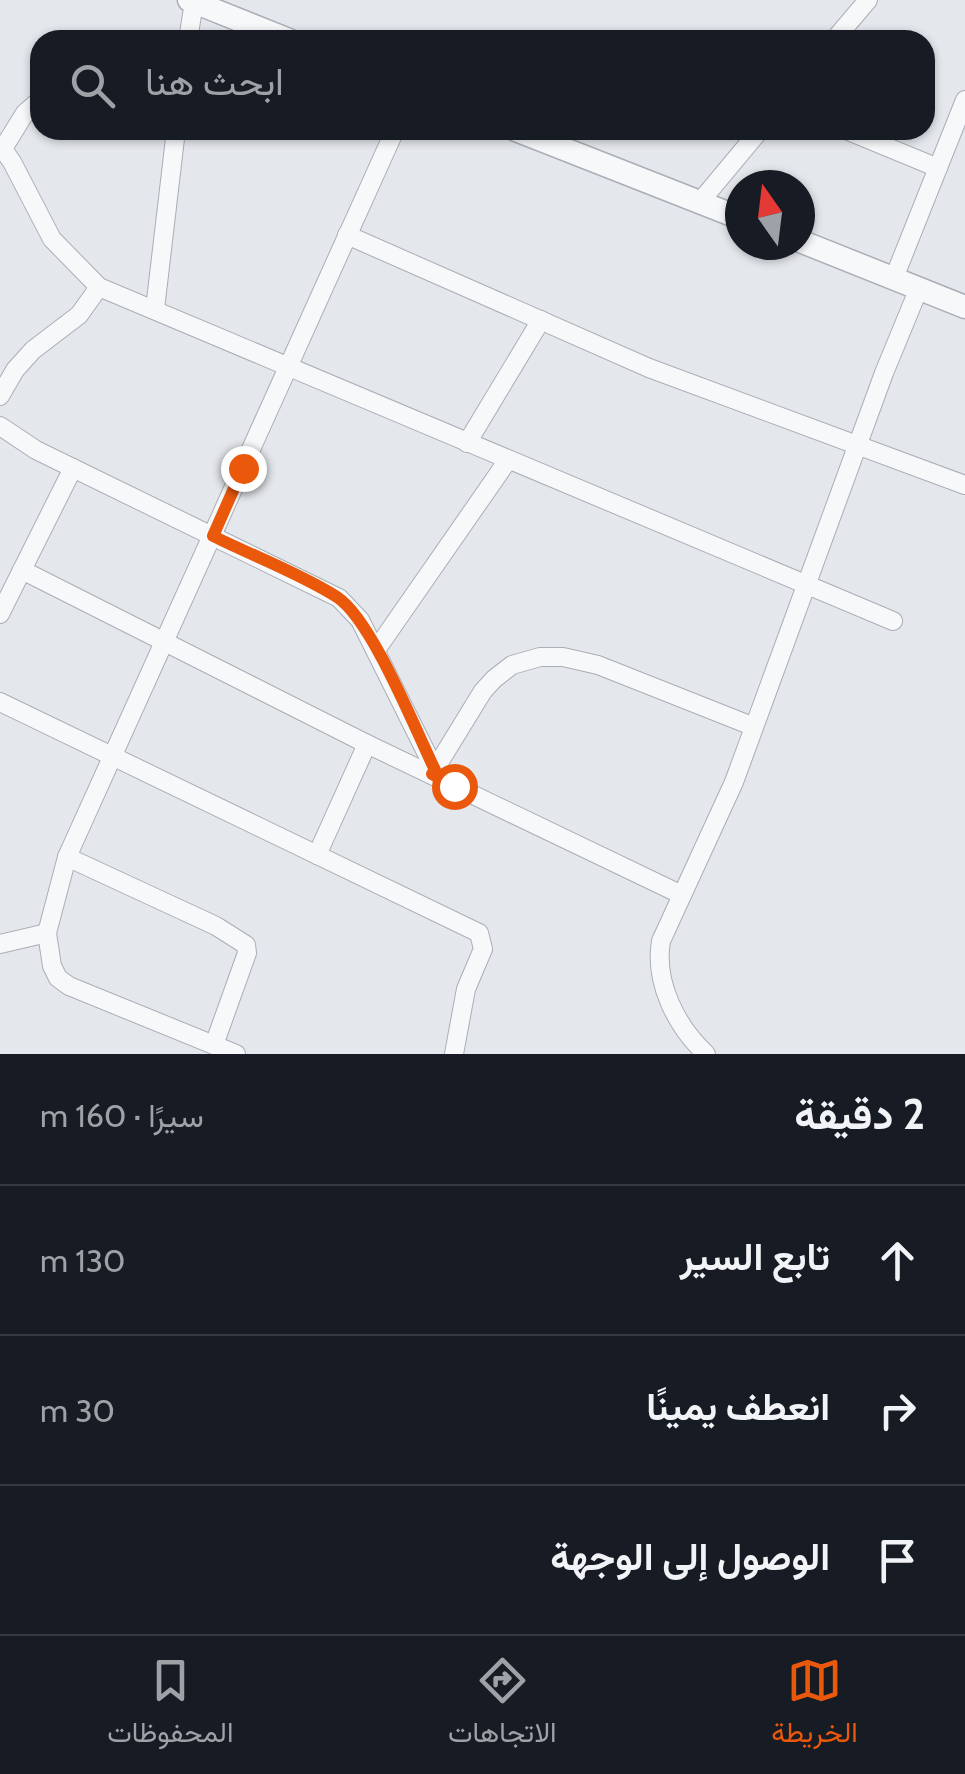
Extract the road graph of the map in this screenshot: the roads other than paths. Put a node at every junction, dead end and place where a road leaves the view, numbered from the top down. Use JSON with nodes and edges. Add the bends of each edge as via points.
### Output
{"nodes":[{"id":1,"x":868,"y":0,"type":"edge"},
{"id":2,"x":192,"y":1,"type":"edge"},
{"id":3,"x":189,"y":30,"type":"edge"},
{"id":4,"x":264,"y":30,"type":"edge"},
{"id":5,"x":842,"y":30,"type":"edge"},
{"id":6,"x":965,"y":100,"type":"edge"},
{"id":7,"x":30,"y":109,"type":"edge"},
{"id":8,"x":175,"y":140,"type":"edge"},
{"id":9,"x":390,"y":140,"type":"edge"},
{"id":10,"x":542,"y":140,"type":"edge"},
{"id":11,"x":752,"y":140,"type":"edge"},
{"id":12,"x":870,"y":140,"type":"edge"},
{"id":13,"x":2,"y":146,"type":"edge"},
{"id":14,"x":938,"y":168,"type":"junction"},
{"id":15,"x":700,"y":202,"type":"junction"},
{"id":16,"x":725,"y":212,"type":"edge"},
{"id":17,"x":347,"y":235,"type":"junction"},
{"id":18,"x":815,"y":248,"type":"edge"},
{"id":19,"x":894,"y":278,"type":"junction"},
{"id":20,"x":99,"y":287,"type":"junction"},
{"id":21,"x":919,"y":288,"type":"junction"},
{"id":22,"x":965,"y":306,"type":"edge"},
{"id":23,"x":154,"y":309,"type":"junction"},
{"id":24,"x":541,"y":320,"type":"junction"},
{"id":25,"x":287,"y":368,"type":"junction"},
{"id":26,"x":0,"y":396,"type":"edge"},
{"id":27,"x":0,"y":426,"type":"edge"},
{"id":28,"x":468,"y":443,"type":"junction"},
{"id":29,"x":858,"y":444,"type":"junction"},
{"id":30,"x":508,"y":460,"type":"junction"},
{"id":31,"x":73,"y":468,"type":"junction"},
{"id":32,"x":965,"y":485,"type":"edge"},
{"id":33,"x":213,"y":536,"type":"junction"},
{"id":34,"x":22,"y":570,"type":"junction"},
{"id":35,"x":805,"y":585,"type":"junction"},
{"id":36,"x":0,"y":614,"type":"edge"},
{"id":37,"x":893,"y":620,"type":"dead end"},
{"id":38,"x":163,"y":642,"type":"junction"},
{"id":39,"x":376,"y":650,"type":"junction"},
{"id":40,"x":0,"y":702,"type":"edge"},
{"id":41,"x":752,"y":726,"type":"junction"},
{"id":42,"x":367,"y":744,"type":"junction"},
{"id":43,"x":111,"y":755,"type":"junction"},
{"id":44,"x":433,"y":772,"type":"junction"},
{"id":45,"x":317,"y":855,"type":"junction"},
{"id":46,"x":67,"y":857,"type":"junction"},
{"id":47,"x":682,"y":895,"type":"junction"},
{"id":48,"x":47,"y":932,"type":"junction"},
{"id":49,"x":0,"y":944,"type":"edge"},
{"id":50,"x":214,"y":1044,"type":"junction"},
{"id":51,"x":236,"y":1054,"type":"edge"},
{"id":52,"x":454,"y":1054,"type":"edge"},
{"id":53,"x":706,"y":1054,"type":"edge"}],
"edges":[{"from":1,"to":5,"type":"street"},
{"from":2,"to":3,"type":"street"},
{"from":2,"to":4,"type":"street"},
{"from":6,"to":14,"type":"street"},
{"from":7,"to":13,"type":"street"},
{"from":8,"to":23,"type":"street"},
{"from":9,"to":17,"type":"street"},
{"from":10,"to":15,"type":"street"},
{"from":11,"to":15,"type":"street"},
{"from":12,"to":14,"type":"street"},
{"from":13,"to":20,"type":"street","via":[[52,240]]},
{"from":14,"to":19,"type":"street"},
{"from":15,"to":16,"type":"street"},
{"from":17,"to":24,"type":"street"},
{"from":17,"to":25,"type":"street"},
{"from":18,"to":19,"type":"street"},
{"from":19,"to":21,"type":"street"},
{"from":20,"to":23,"type":"street"},
{"from":20,"to":26,"type":"street","via":[[79,315],[15,370]]},
{"from":21,"to":22,"type":"street"},
{"from":21,"to":29,"type":"street"},
{"from":23,"to":25,"type":"street"},
{"from":24,"to":28,"type":"street"},
{"from":24,"to":29,"type":"street","via":[[649,368]]},
{"from":25,"to":28,"type":"street"},
{"from":25,"to":33,"type":"street"},
{"from":27,"to":31,"type":"street"},
{"from":28,"to":30,"type":"street"},
{"from":29,"to":32,"type":"street"},
{"from":29,"to":35,"type":"street"},
{"from":30,"to":35,"type":"street"},
{"from":30,"to":39,"type":"street"},
{"from":31,"to":33,"type":"street"},
{"from":31,"to":34,"type":"street"},
{"from":33,"to":38,"type":"street"},
{"from":33,"to":39,"type":"street","via":[[340,598]]},
{"from":34,"to":36,"type":"street"},
{"from":34,"to":38,"type":"street"},
{"from":35,"to":37,"type":"street"},
{"from":35,"to":41,"type":"street"},
{"from":38,"to":42,"type":"street"},
{"from":38,"to":43,"type":"street"},
{"from":39,"to":44,"type":"street"},
{"from":40,"to":43,"type":"street"},
{"from":41,"to":44,"type":"street","via":[[598,665],[540,657],[494,678]]},
{"from":41,"to":47,"type":"street"},
{"from":42,"to":44,"type":"street"},
{"from":42,"to":45,"type":"street"},
{"from":43,"to":45,"type":"street"},
{"from":43,"to":46,"type":"street"},
{"from":44,"to":47,"type":"street"},
{"from":45,"to":52,"type":"street","via":[[479,932],[483,949],[466,989]]},
{"from":46,"to":48,"type":"street"},
{"from":46,"to":50,"type":"street","via":[[246,945]]},
{"from":47,"to":53,"type":"street","via":[[657,964],[678,1019]]},
{"from":48,"to":49,"type":"street"},
{"from":48,"to":50,"type":"street","via":[[52,966],[69,986]]},
{"from":50,"to":51,"type":"street"}]}
